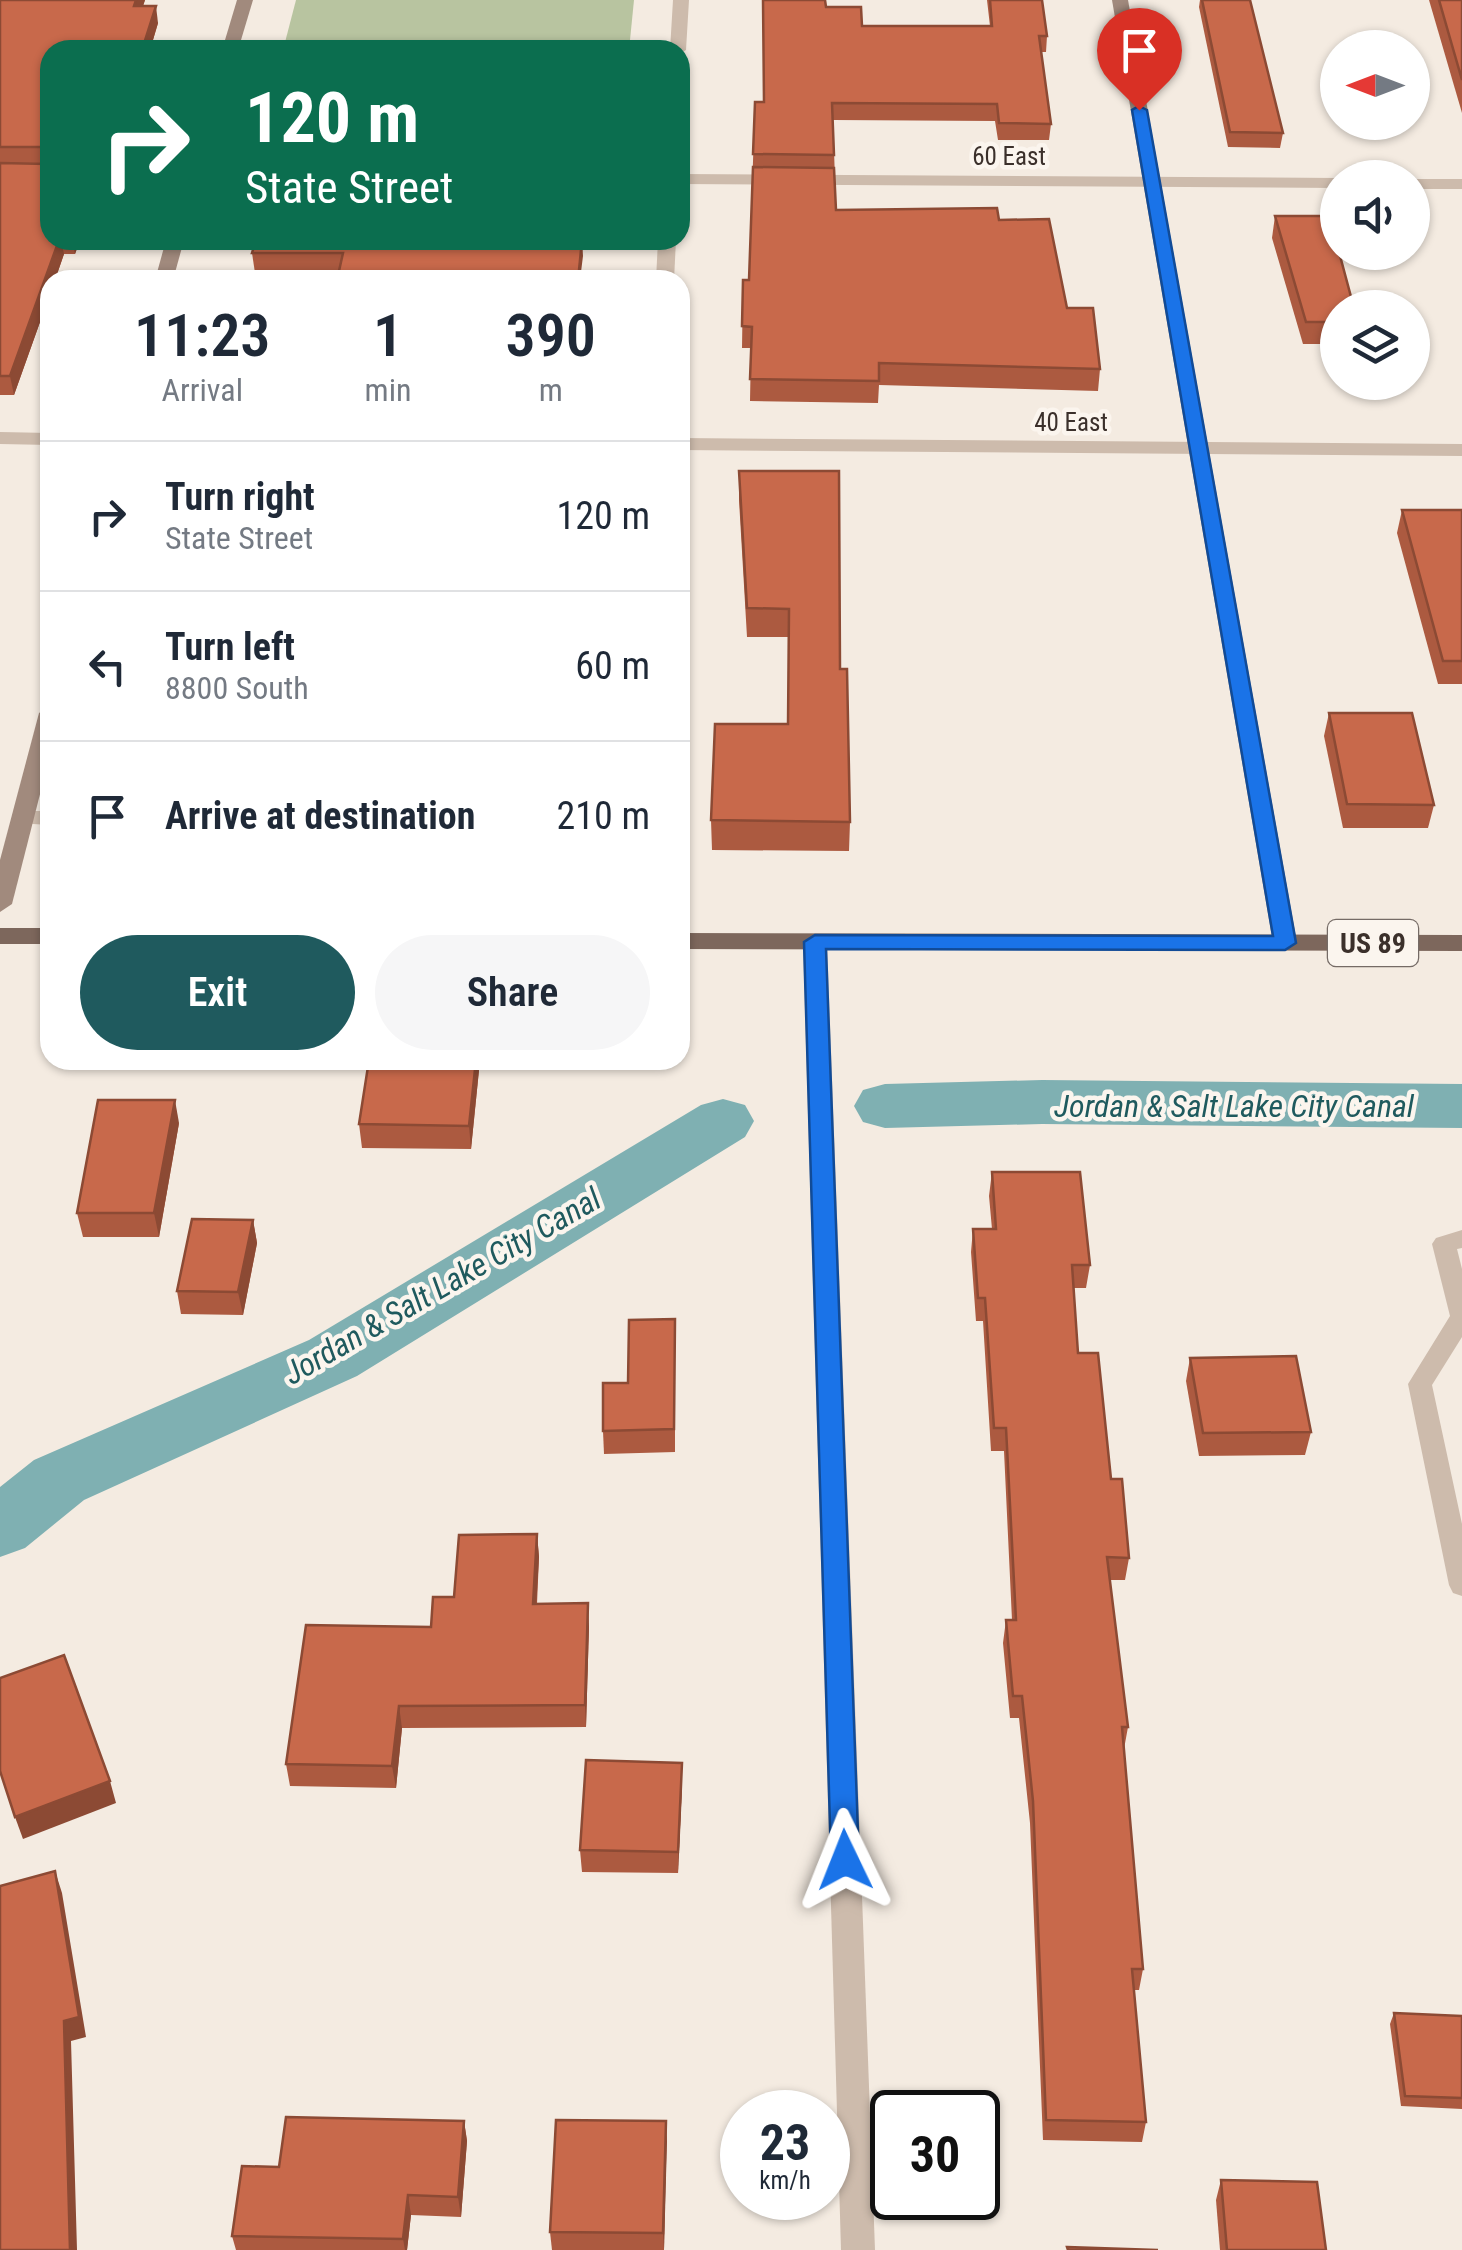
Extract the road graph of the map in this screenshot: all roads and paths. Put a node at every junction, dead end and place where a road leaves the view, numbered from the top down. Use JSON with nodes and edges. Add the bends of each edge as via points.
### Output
{"nodes":[{"id":1,"x":245,"y":0,"type":"edge"},
{"id":2,"x":680,"y":0,"type":"edge"},
{"id":3,"x":1120,"y":0,"type":"edge"},
{"id":4,"x":233,"y":40,"type":"edge"},
{"id":5,"x":678,"y":40,"type":"edge"},
{"id":6,"x":690,"y":179,"type":"edge"},
{"id":7,"x":1152,"y":182,"type":"junction"},
{"id":8,"x":1320,"y":184,"type":"edge"},
{"id":9,"x":1430,"y":184,"type":"edge"},
{"id":10,"x":1462,"y":184,"type":"edge"},
{"id":11,"x":0,"y":438,"type":"edge"},
{"id":12,"x":40,"y":439,"type":"edge"},
{"id":13,"x":690,"y":444,"type":"edge"},
{"id":14,"x":1198,"y":448,"type":"junction"},
{"id":15,"x":1462,"y":450,"type":"edge"},
{"id":16,"x":40,"y":753,"type":"edge"},
{"id":17,"x":24,"y":818,"type":"junction"},
{"id":18,"x":40,"y":818,"type":"edge"},
{"id":19,"x":0,"y":904,"type":"edge"},
{"id":20,"x":0,"y":936,"type":"edge"},
{"id":21,"x":40,"y":936,"type":"edge"},
{"id":22,"x":690,"y":942,"type":"edge"},
{"id":23,"x":815,"y":942,"type":"junction"},
{"id":24,"x":1285,"y":943,"type":"junction"},
{"id":25,"x":1462,"y":943,"type":"edge"},
{"id":26,"x":1462,"y":1239,"type":"edge"},
{"id":27,"x":1462,"y":1317,"type":"edge"},
{"id":28,"x":1462,"y":1584,"type":"edge"},
{"id":29,"x":858,"y":2250,"type":"edge"}],
"edges":[{"from":1,"to":4,"type":"street"},
{"from":2,"to":5,"type":"street"},
{"from":3,"to":7,"type":"street"},
{"from":6,"to":7,"type":"street","name":"60 East"},
{"from":7,"to":8,"type":"street","name":"60 East"},
{"from":7,"to":14,"type":"street"},
{"from":9,"to":10,"type":"street"},
{"from":11,"to":12,"type":"street"},
{"from":13,"to":14,"type":"street","name":"40 East"},
{"from":14,"to":15,"type":"street","name":"40 East"},
{"from":14,"to":24,"type":"street"},
{"from":16,"to":17,"type":"street"},
{"from":17,"to":18,"type":"lane"},
{"from":17,"to":19,"type":"street"},
{"from":20,"to":21,"type":"main road"},
{"from":22,"to":23,"type":"main road","number":"US 89"},
{"from":23,"to":24,"type":"main road","number":"US 89"},
{"from":23,"to":29,"type":"street"},
{"from":24,"to":25,"type":"main road","number":"US 89"},
{"from":26,"to":27,"type":"lane","via":[[1444,1244]]},
{"from":27,"to":28,"type":"lane","via":[[1420,1384]]}]}
